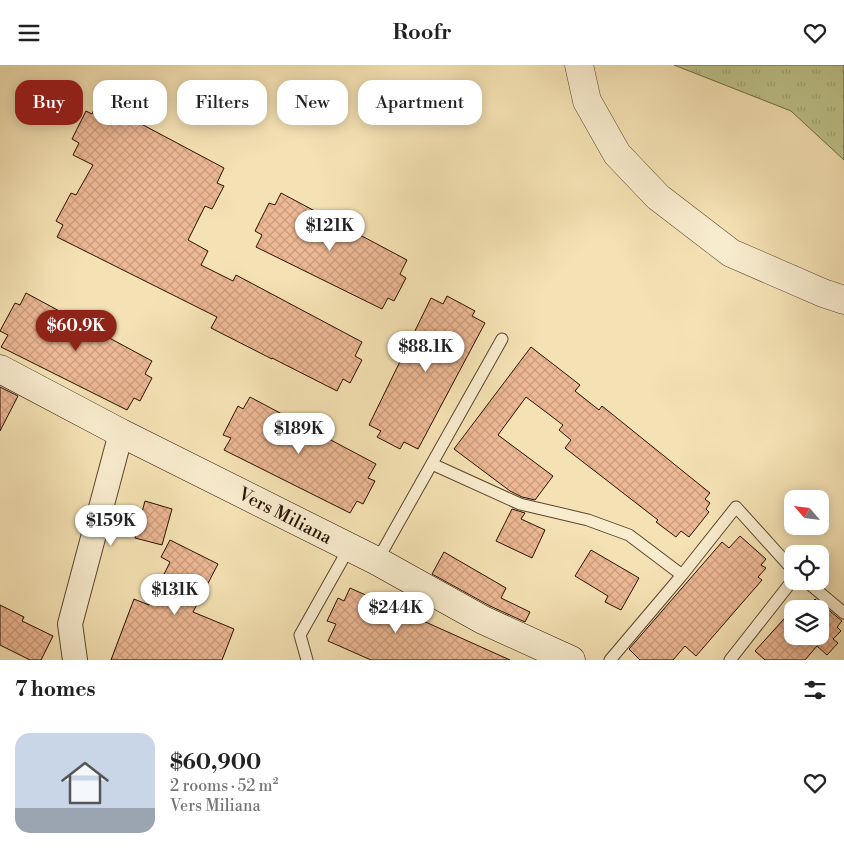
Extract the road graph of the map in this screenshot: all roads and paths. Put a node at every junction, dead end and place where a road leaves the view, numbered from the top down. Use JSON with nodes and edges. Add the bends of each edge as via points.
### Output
{"nodes":[{"id":1,"x":579,"y":65,"type":"edge"},
{"id":2,"x":844,"y":300,"type":"edge"},
{"id":3,"x":502,"y":339,"type":"dead end"},
{"id":4,"x":0,"y":369,"type":"edge"},
{"id":5,"x":121,"y":433,"type":"junction"},
{"id":6,"x":432,"y":464,"type":"junction"},
{"id":7,"x":349,"y":549,"type":"junction"},
{"id":8,"x":784,"y":560,"type":"edge"},
{"id":9,"x":377,"y":561,"type":"junction"},
{"id":10,"x":682,"y":575,"type":"junction"},
{"id":11,"x":785,"y":590,"type":"edge"},
{"id":12,"x":817,"y":590,"type":"edge"},
{"id":13,"x":844,"y":613,"type":"edge"},
{"id":14,"x":75,"y":660,"type":"edge"},
{"id":15,"x":307,"y":660,"type":"edge"},
{"id":16,"x":571,"y":660,"type":"edge"},
{"id":17,"x":610,"y":660,"type":"edge"},
{"id":18,"x":730,"y":660,"type":"edge"}],
"edges":[{"from":1,"to":2,"type":"main road","via":[[588,101],[617,154],[658,197],[731,253]]},
{"from":3,"to":6,"type":"lane"},
{"from":4,"to":5,"type":"main road","name":"Vers Miliana"},
{"from":5,"to":7,"type":"main road","name":"Vers Miliana"},
{"from":5,"to":14,"type":"street","via":[[70,624]]},
{"from":6,"to":9,"type":"lane"},
{"from":6,"to":10,"type":"lane","via":[[520,504],[629,535]]},
{"from":7,"to":9,"type":"main road","name":"Vers Miliana"},
{"from":7,"to":15,"type":"lane","via":[[300,635]]},
{"from":8,"to":10,"type":"lane","via":[[736,507]]},
{"from":9,"to":16,"type":"main road","name":"Vers Miliana","via":[[483,620]]},
{"from":10,"to":17,"type":"lane"},
{"from":11,"to":18,"type":"lane"},
{"from":12,"to":13,"type":"lane"}]}
